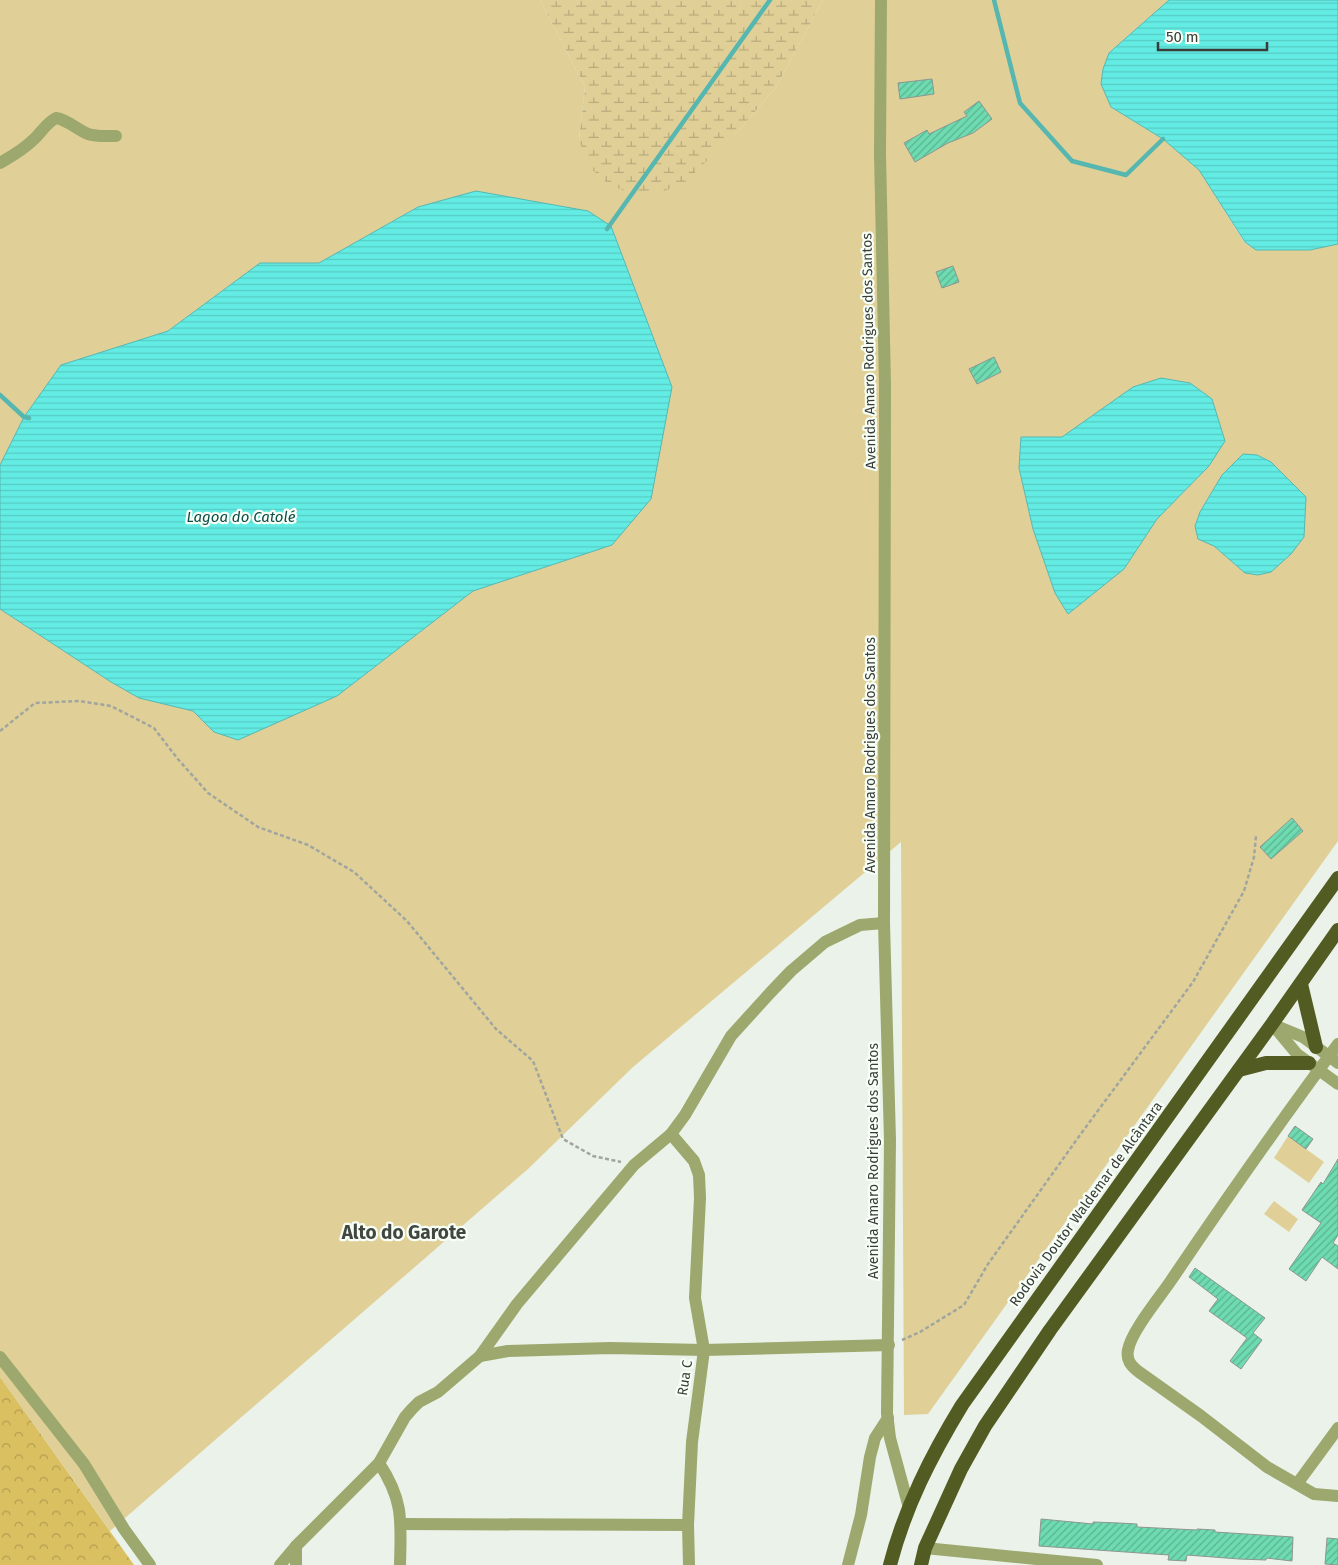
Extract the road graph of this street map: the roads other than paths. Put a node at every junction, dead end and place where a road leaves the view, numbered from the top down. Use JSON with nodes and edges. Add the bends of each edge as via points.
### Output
{"nodes":[{"id":1,"x":881,"y":0,"type":"edge"},
{"id":2,"x":116,"y":136,"type":"dead end"},
{"id":3,"x":0,"y":163,"type":"edge"},
{"id":4,"x":1338,"y":878,"type":"edge"},
{"id":5,"x":884,"y":923,"type":"junction"},
{"id":6,"x":1338,"y":930,"type":"edge"},
{"id":7,"x":1300,"y":984,"type":"junction"},
{"id":8,"x":1272,"y":1024,"type":"junction"},
{"id":9,"x":1338,"y":1044,"type":"edge"},
{"id":10,"x":1316,"y":1047,"type":"junction"},
{"id":11,"x":1334,"y":1059,"type":"edge"},
{"id":12,"x":1314,"y":1067,"type":"junction"},
{"id":13,"x":1239,"y":1070,"type":"junction"},
{"id":14,"x":1338,"y":1084,"type":"edge"},
{"id":15,"x":671,"y":1134,"type":"junction"},
{"id":16,"x":889,"y":1346,"type":"junction"},
{"id":17,"x":704,"y":1350,"type":"junction"},
{"id":18,"x":480,"y":1356,"type":"junction"},
{"id":19,"x":0,"y":1357,"type":"edge"},
{"id":20,"x":888,"y":1418,"type":"junction"},
{"id":21,"x":1338,"y":1428,"type":"edge"},
{"id":22,"x":379,"y":1463,"type":"junction"},
{"id":23,"x":1297,"y":1484,"type":"junction"},
{"id":24,"x":1338,"y":1496,"type":"edge"},
{"id":25,"x":908,"y":1508,"type":"junction"},
{"id":26,"x":401,"y":1524,"type":"junction"},
{"id":27,"x":688,"y":1524,"type":"junction"},
{"id":28,"x":296,"y":1546,"type":"junction"},
{"id":29,"x":926,"y":1548,"type":"junction"},
{"id":30,"x":150,"y":1565,"type":"edge"},
{"id":31,"x":280,"y":1565,"type":"edge"},
{"id":32,"x":296,"y":1565,"type":"edge"},
{"id":33,"x":400,"y":1565,"type":"edge"},
{"id":34,"x":689,"y":1565,"type":"edge"},
{"id":35,"x":848,"y":1565,"type":"edge"},
{"id":36,"x":890,"y":1565,"type":"edge"},
{"id":37,"x":921,"y":1565,"type":"edge"},
{"id":38,"x":1097,"y":1565,"type":"edge"}],
"edges":[{"from":1,"to":5,"type":"street","name":"Avenida Amaro Rodrigues dos Santos","via":[[880,154],[885,384]]},
{"from":2,"to":3,"type":"street","via":[[100,137],[56,118],[18,153]]},
{"from":4,"to":25,"type":"highway","name":"Rodovia Doutor Waldemar de Alcântara","via":[[962,1405],[935,1449]]},
{"from":5,"to":15,"type":"street","via":[[847,930],[825,942],[791,971],[732,1036]]},
{"from":5,"to":16,"type":"street","name":"Avenida Amaro Rodrigues dos Santos","via":[[890,1140]]},
{"from":6,"to":7,"type":"highway"},
{"from":7,"to":8,"type":"highway"},
{"from":7,"to":10,"type":"highway"},
{"from":8,"to":10,"type":"street","via":[[1303,1037]]},
{"from":8,"to":12,"type":"street","via":[[1297,1054]]},
{"from":8,"to":13,"type":"highway"},
{"from":9,"to":11,"type":"street"},
{"from":10,"to":11,"type":"street"},
{"from":11,"to":12,"type":"street"},
{"from":12,"to":13,"type":"highway","via":[[1266,1063]]},
{"from":12,"to":14,"type":"street"},
{"from":12,"to":23,"type":"street","via":[[1138,1329],[1128,1350],[1131,1366],[1138,1372]]},
{"from":13,"to":29,"type":"highway","via":[[1050,1330],[985,1426],[961,1469]]},
{"from":15,"to":17,"type":"street","via":[[694,1161],[699,1175],[695,1298]]},
{"from":15,"to":18,"type":"street","via":[[634,1165],[523,1296]]},
{"from":16,"to":17,"type":"street","name":"Rua C"},
{"from":16,"to":20,"type":"street","name":"Avenida Amaro Rodrigues dos Santos"},
{"from":17,"to":18,"type":"street","via":[[610,1348],[508,1351]]},
{"from":17,"to":27,"type":"street","name":"Rua C","via":[[692,1442]]},
{"from":18,"to":22,"type":"street","via":[[445,1386],[418,1402],[405,1417]]},
{"from":19,"to":30,"type":"street","via":[[84,1464]]},
{"from":20,"to":25,"type":"street","name":"Avenida Amaro Rodrigues dos Santos"},
{"from":20,"to":35,"type":"street","via":[[875,1438],[861,1516]]},
{"from":21,"to":23,"type":"street"},
{"from":22,"to":26,"type":"street","via":[[394,1488]]},
{"from":22,"to":28,"type":"street"},
{"from":23,"to":24,"type":"street","via":[[1314,1494]]},
{"from":25,"to":36,"type":"highway","name":"Rodovia Doutor Waldemar de Alcântara"},
{"from":26,"to":27,"type":"street"},
{"from":26,"to":33,"type":"street"},
{"from":27,"to":34,"type":"street","name":"Rua C"},
{"from":28,"to":31,"type":"street"},
{"from":28,"to":32,"type":"street"},
{"from":29,"to":37,"type":"highway"},
{"from":29,"to":38,"type":"street"}]}
